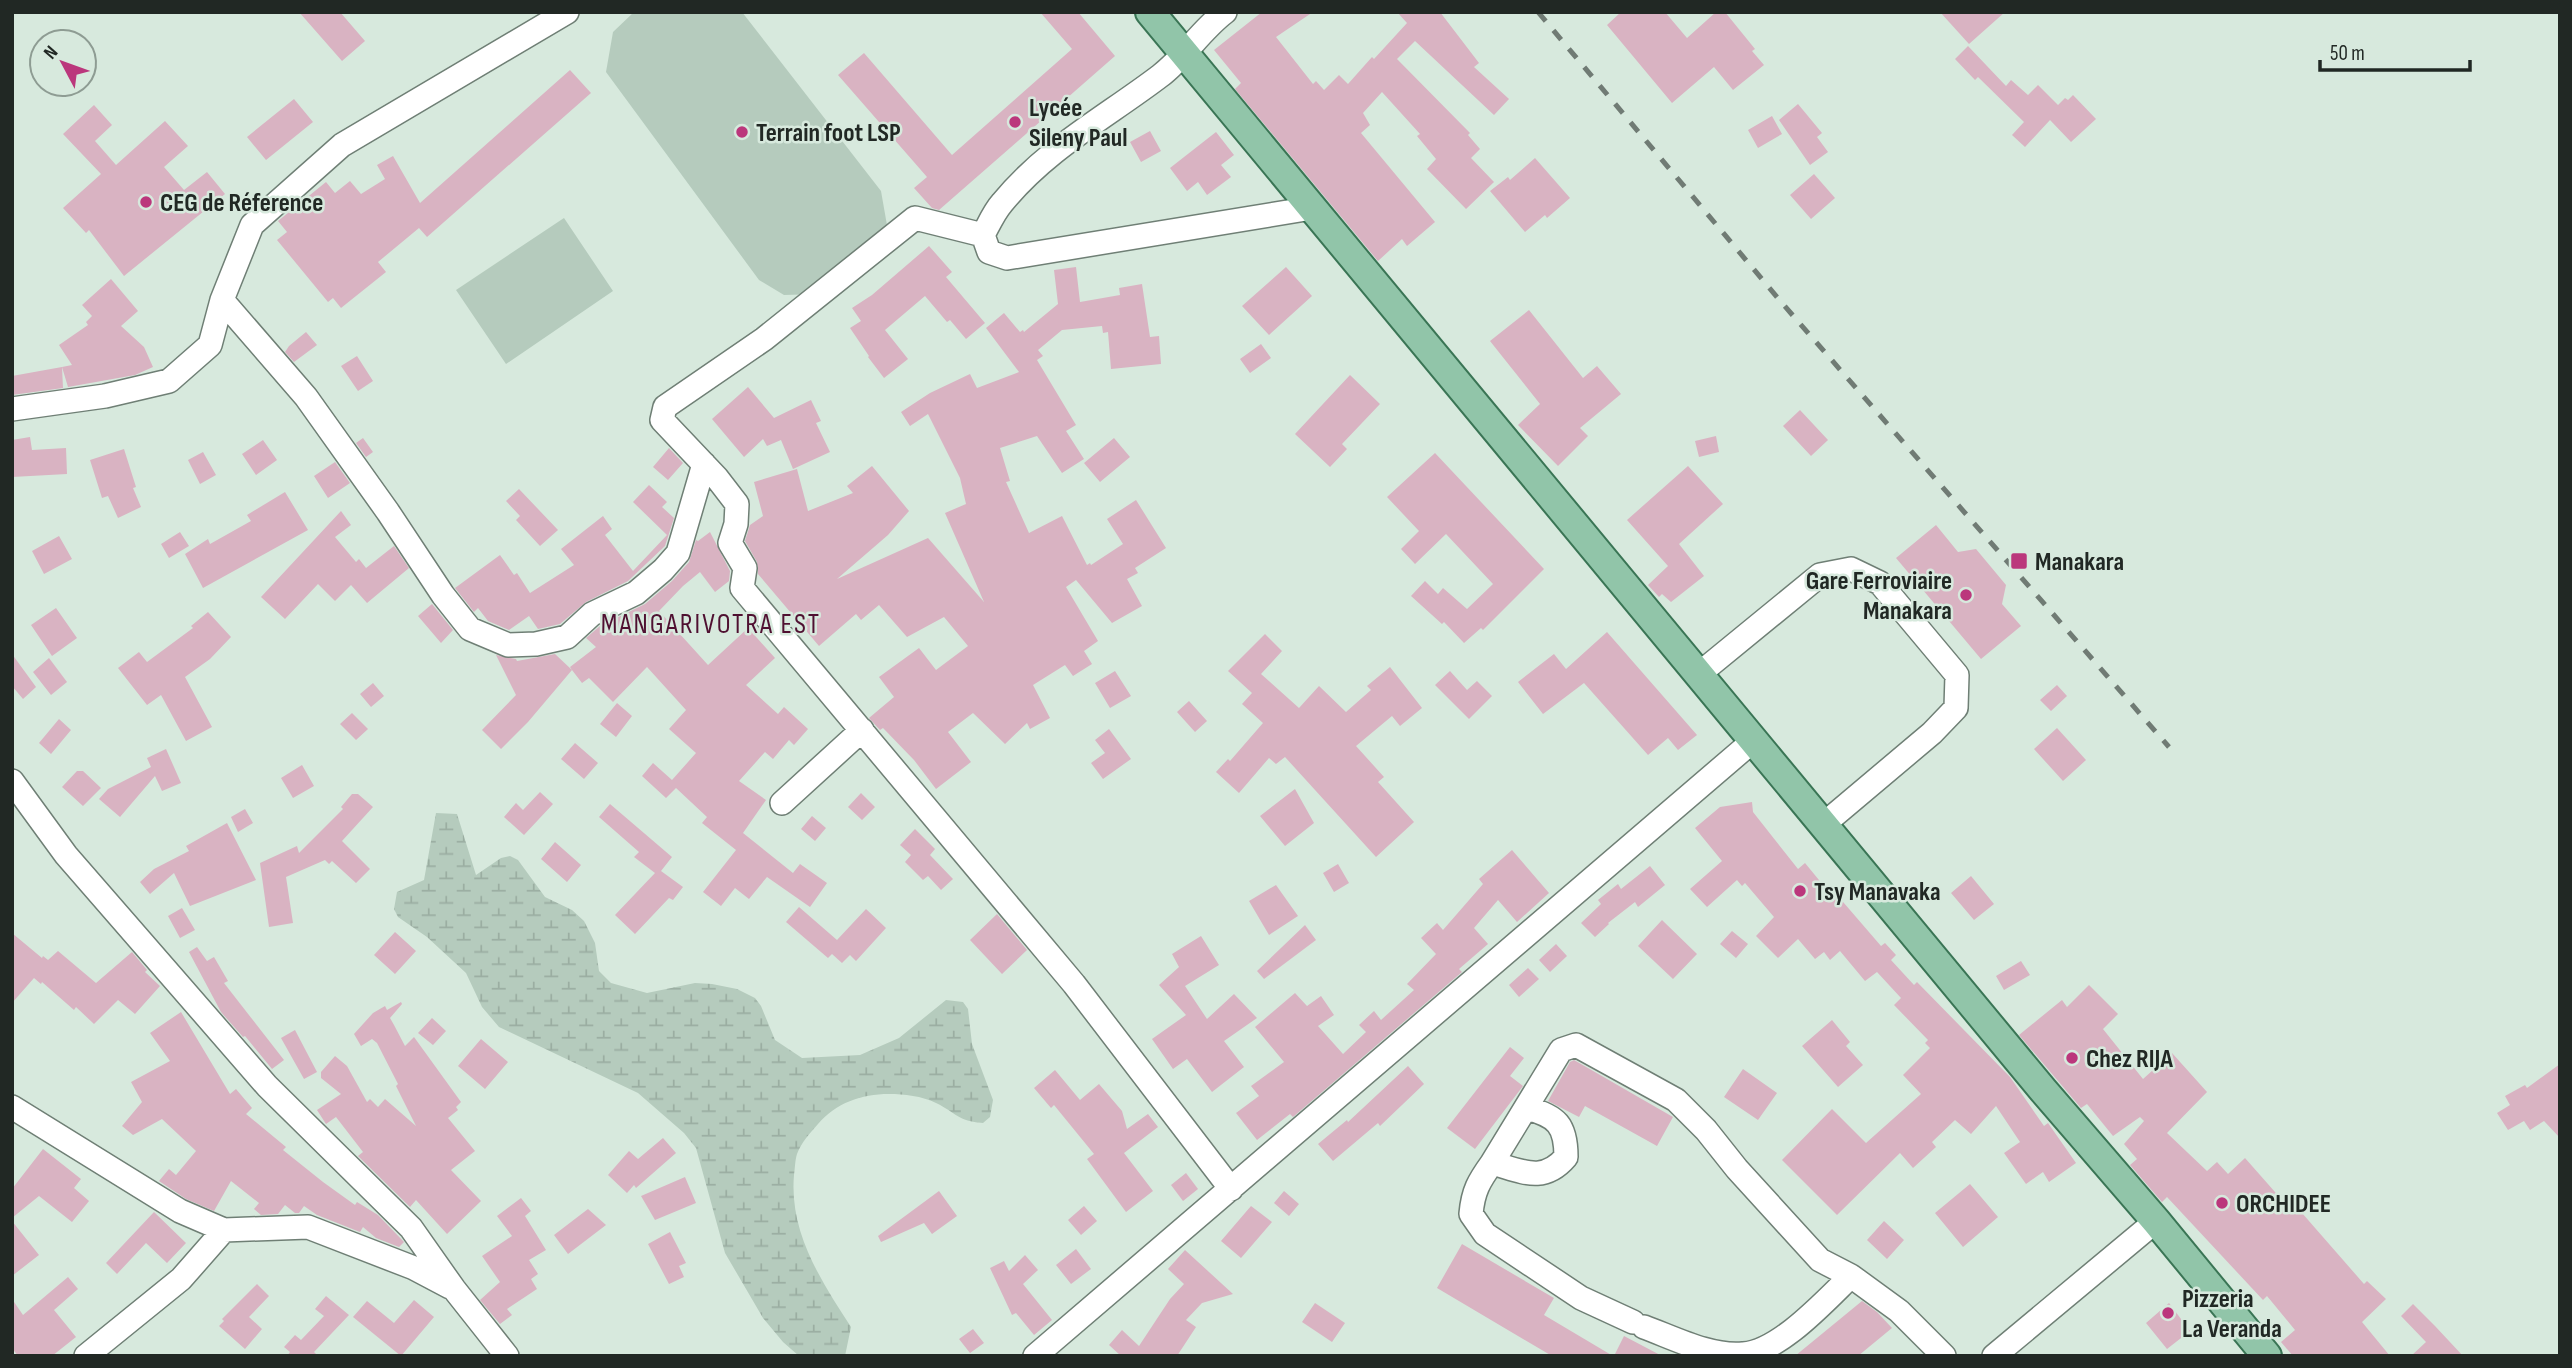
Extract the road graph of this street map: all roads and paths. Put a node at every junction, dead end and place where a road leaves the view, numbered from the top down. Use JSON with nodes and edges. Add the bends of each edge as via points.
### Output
{"nodes":[{"id":1,"x":567,"y":12,"type":"edge"},
{"id":2,"x":1150,"y":12,"type":"edge"},
{"id":3,"x":1225,"y":12,"type":"edge"},
{"id":4,"x":1185,"y":53,"type":"junction"},
{"id":5,"x":1312,"y":208,"type":"junction"},
{"id":6,"x":984,"y":235,"type":"junction"},
{"id":7,"x":222,"y":300,"type":"junction"},
{"id":8,"x":12,"y":409,"type":"edge"},
{"id":9,"x":704,"y":464,"type":"junction"},
{"id":10,"x":1699,"y":674,"type":"junction"},
{"id":11,"x":862,"y":730,"type":"junction"},
{"id":12,"x":1754,"y":740,"type":"junction"},
{"id":13,"x":12,"y":782,"type":"edge"},
{"id":14,"x":782,"y":803,"type":"dead end"},
{"id":15,"x":1824,"y":824,"type":"junction"},
{"id":16,"x":12,"y":1107,"type":"edge"},
{"id":17,"x":1526,"y":1108,"type":"junction"},
{"id":18,"x":1492,"y":1163,"type":"junction"},
{"id":19,"x":1231,"y":1189,"type":"junction"},
{"id":20,"x":2156,"y":1221,"type":"junction"},
{"id":21,"x":224,"y":1230,"type":"junction"},
{"id":22,"x":1851,"y":1276,"type":"junction"},
{"id":23,"x":454,"y":1289,"type":"junction"},
{"id":24,"x":86,"y":1356,"type":"edge"},
{"id":25,"x":507,"y":1356,"type":"edge"},
{"id":26,"x":1035,"y":1356,"type":"edge"},
{"id":27,"x":1944,"y":1356,"type":"edge"},
{"id":28,"x":1994,"y":1356,"type":"edge"},
{"id":29,"x":2267,"y":1356,"type":"edge"}],
"edges":[{"from":1,"to":7,"type":"street","via":[[342,145],[252,225]]},
{"from":2,"to":4,"type":"main road"},
{"from":3,"to":4,"type":"street"},
{"from":4,"to":5,"type":"main road"},
{"from":4,"to":6,"type":"street","via":[[1162,75],[1042,160],[1000,204]]},
{"from":5,"to":6,"type":"street","via":[[1007,258],[989,252]]},
{"from":5,"to":10,"type":"main road"},
{"from":6,"to":9,"type":"street","via":[[915,218],[764,339],[665,407],[662,420]]},
{"from":7,"to":8,"type":"street","via":[[211,345],[169,381],[105,396]]},
{"from":7,"to":9,"type":"street","via":[[306,397],[470,629],[508,645],[567,637],[593,614],[636,593],[663,570],[678,553]]},
{"from":9,"to":11,"type":"street","via":[[737,504],[730,543],[745,568],[742,588]]},
{"from":10,"to":12,"type":"main road"},
{"from":10,"to":15,"type":"street","via":[[1820,575],[1851,569],[1880,583],[1957,675],[1956,708]]},
{"from":11,"to":14,"type":"street"},
{"from":11,"to":19,"type":"street","via":[[1074,984]]},
{"from":12,"to":15,"type":"main road"},
{"from":12,"to":19,"type":"street"},
{"from":13,"to":23,"type":"street","via":[[66,855],[267,1086],[411,1228]]},
{"from":15,"to":20,"type":"main road"},
{"from":16,"to":21,"type":"street","via":[[180,1210]]},
{"from":17,"to":18,"type":"street"},
{"from":17,"to":18,"type":"street","via":[[1557,1122],[1566,1136],[1566,1157],[1555,1170],[1538,1174]]},
{"from":17,"to":22,"type":"street","via":[[1561,1050],[1576,1045],[1594,1054],[1676,1100],[1820,1260]]},
{"from":18,"to":22,"type":"street","via":[[1472,1195],[1471,1214],[1485,1234],[1581,1298],[1699,1347],[1745,1355],[1786,1338]]},
{"from":19,"to":26,"type":"street"},
{"from":20,"to":28,"type":"street"},
{"from":20,"to":29,"type":"main road"},
{"from":21,"to":23,"type":"street","via":[[308,1227],[414,1268]]},
{"from":21,"to":24,"type":"street","via":[[181,1279]]},
{"from":22,"to":27,"type":"street","via":[[1899,1311]]},
{"from":23,"to":25,"type":"street"}]}
